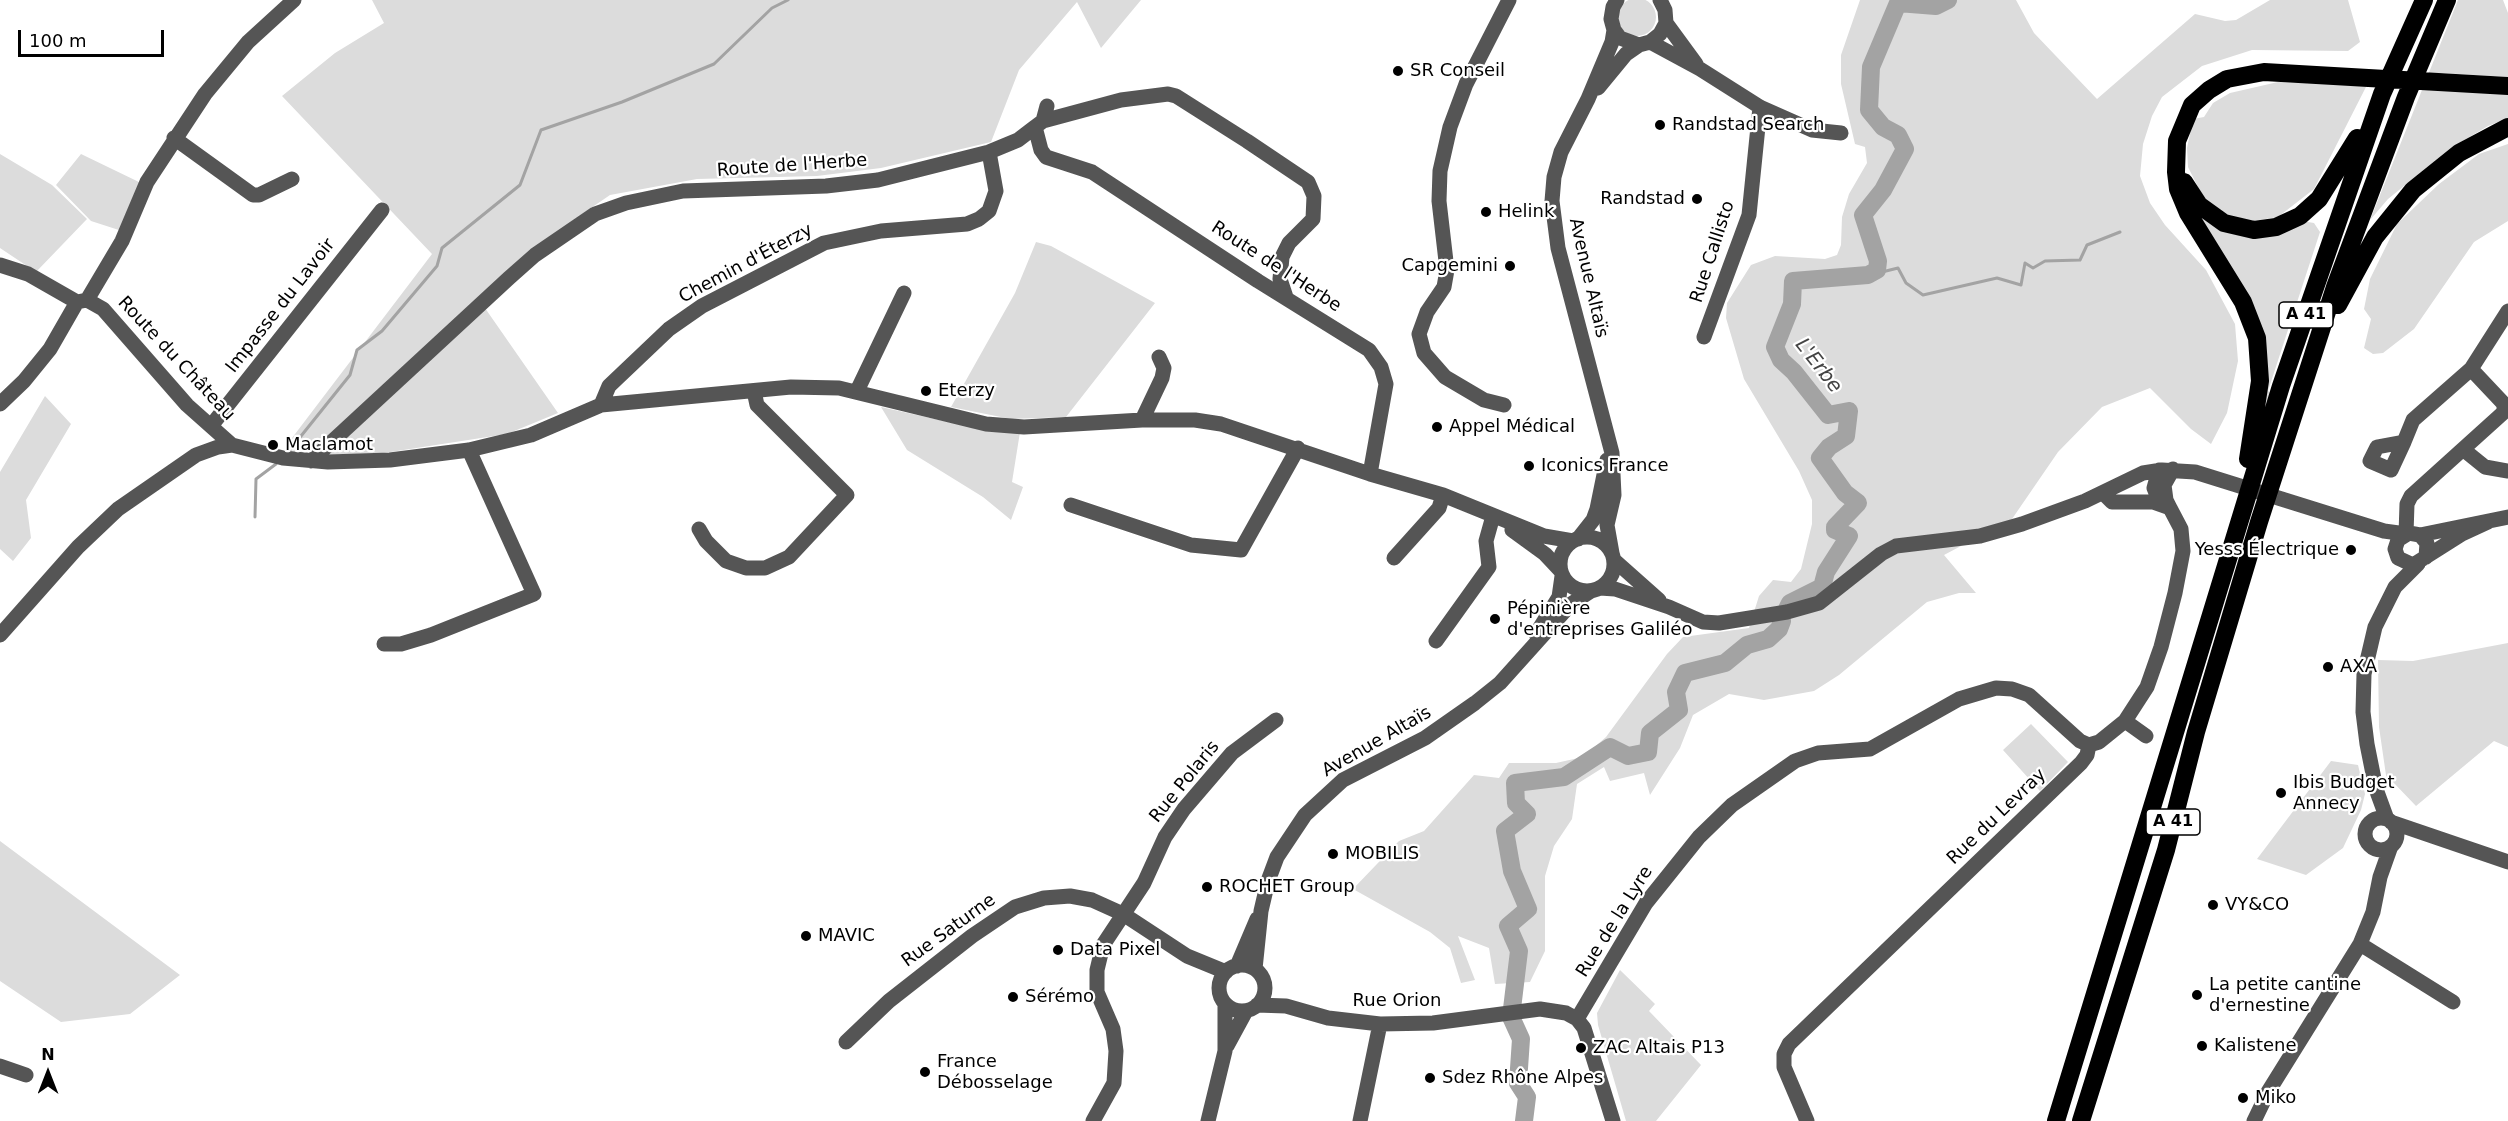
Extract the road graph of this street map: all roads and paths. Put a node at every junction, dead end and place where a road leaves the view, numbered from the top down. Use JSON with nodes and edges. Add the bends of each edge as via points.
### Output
{"nodes":[{"id":1,"x":294,"y":0,"type":"edge"},
{"id":2,"x":1509,"y":0,"type":"edge"},
{"id":3,"x":2424,"y":0,"type":"edge"},
{"id":4,"x":2446,"y":0,"type":"edge"},
{"id":5,"x":1613,"y":2,"type":"edge"},
{"id":6,"x":1665,"y":8,"type":"edge"},
{"id":7,"x":1614,"y":30,"type":"junction"},
{"id":8,"x":1644,"y":44,"type":"junction"},
{"id":9,"x":1700,"y":69,"type":"junction"},
{"id":10,"x":2508,"y":86,"type":"edge"},
{"id":11,"x":2382,"y":94,"type":"junction"},
{"id":12,"x":1588,"y":99,"type":"junction"},
{"id":13,"x":1047,"y":106,"type":"dead end"},
{"id":14,"x":1760,"y":107,"type":"junction"},
{"id":15,"x":1039,"y":124,"type":"junction"},
{"id":16,"x":2508,"y":128,"type":"edge"},
{"id":17,"x":1841,"y":133,"type":"dead end"},
{"id":18,"x":174,"y":138,"type":"junction"},
{"id":19,"x":989,"y":152,"type":"junction"},
{"id":20,"x":2176,"y":155,"type":"junction"},
{"id":21,"x":292,"y":179,"type":"dead end"},
{"id":22,"x":382,"y":210,"type":"dead end"},
{"id":23,"x":0,"y":265,"type":"edge"},
{"id":24,"x":1280,"y":279,"type":"junction"},
{"id":25,"x":1258,"y":281,"type":"junction"},
{"id":26,"x":904,"y":293,"type":"dead end"},
{"id":27,"x":1286,"y":297,"type":"junction"},
{"id":28,"x":82,"y":301,"type":"junction"},
{"id":29,"x":2508,"y":310,"type":"edge"},
{"id":30,"x":1704,"y":337,"type":"dead end"},
{"id":31,"x":2315,"y":350,"type":"junction"},
{"id":32,"x":1159,"y":357,"type":"dead end"},
{"id":33,"x":2471,"y":369,"type":"junction"},
{"id":34,"x":754,"y":390,"type":"junction"},
{"id":35,"x":857,"y":392,"type":"junction"},
{"id":36,"x":0,"y":404,"type":"edge"},
{"id":37,"x":601,"y":405,"type":"junction"},
{"id":38,"x":1504,"y":405,"type":"dead end"},
{"id":39,"x":2507,"y":407,"type":"edge"},
{"id":40,"x":1142,"y":420,"type":"junction"},
{"id":41,"x":211,"y":426,"type":"junction"},
{"id":42,"x":1606,"y":436,"type":"junction"},
{"id":43,"x":2404,"y":442,"type":"dead end"},
{"id":44,"x":232,"y":445,"type":"junction"},
{"id":45,"x":1298,"y":448,"type":"junction"},
{"id":46,"x":469,"y":450,"type":"junction"},
{"id":47,"x":2464,"y":450,"type":"junction"},
{"id":48,"x":311,"y":461,"type":"junction"},
{"id":49,"x":2166,"y":470,"type":"junction"},
{"id":50,"x":2508,"y":471,"type":"edge"},
{"id":51,"x":1370,"y":474,"type":"junction"},
{"id":52,"x":2103,"y":493,"type":"junction"},
{"id":53,"x":1443,"y":495,"type":"junction"},
{"id":54,"x":1071,"y":505,"type":"dead end"},
{"id":55,"x":2165,"y":506,"type":"junction"},
{"id":56,"x":2508,"y":517,"type":"edge"},
{"id":57,"x":1497,"y":518,"type":"junction"},
{"id":58,"x":2488,"y":522,"type":"junction"},
{"id":59,"x":699,"y":530,"type":"dead end"},
{"id":60,"x":2233,"y":537,"type":"junction"},
{"id":61,"x":1576,"y":540,"type":"junction"},
{"id":62,"x":2405,"y":543,"type":"junction"},
{"id":63,"x":1613,"y":556,"type":"junction"},
{"id":64,"x":1394,"y":558,"type":"dead end"},
{"id":65,"x":2422,"y":560,"type":"junction"},
{"id":66,"x":1561,"y":573,"type":"junction"},
{"id":67,"x":2395,"y":587,"type":"junction"},
{"id":68,"x":1595,"y":590,"type":"junction"},
{"id":69,"x":1669,"y":607,"type":"junction"},
{"id":70,"x":0,"y":635,"type":"edge"},
{"id":71,"x":1436,"y":640,"type":"dead end"},
{"id":72,"x":384,"y":644,"type":"dead end"},
{"id":73,"x":1523,"y":658,"type":"junction"},
{"id":74,"x":1276,"y":720,"type":"dead end"},
{"id":75,"x":2125,"y":721,"type":"junction"},
{"id":76,"x":2146,"y":736,"type":"dead end"},
{"id":77,"x":2089,"y":745,"type":"junction"},
{"id":78,"x":2376,"y":789,"type":"junction"},
{"id":79,"x":2389,"y":821,"type":"junction"},
{"id":80,"x":2370,"y":822,"type":"junction"},
{"id":81,"x":2424,"y":833,"type":"junction"},
{"id":82,"x":2393,"y":843,"type":"junction"},
{"id":83,"x":2369,"y":844,"type":"junction"},
{"id":84,"x":2508,"y":862,"type":"edge"},
{"id":85,"x":2380,"y":877,"type":"junction"},
{"id":86,"x":1261,"y":911,"type":"junction"},
{"id":87,"x":1123,"y":914,"type":"junction"},
{"id":88,"x":2360,"y":944,"type":"junction"},
{"id":89,"x":1187,"y":956,"type":"junction"},
{"id":90,"x":1231,"y":969,"type":"junction"},
{"id":91,"x":1255,"y":969,"type":"junction"},
{"id":92,"x":1264,"y":985,"type":"junction"},
{"id":93,"x":1219,"y":989,"type":"junction"},
{"id":94,"x":2453,"y":1002,"type":"dead end"},
{"id":95,"x":1225,"y":1004,"type":"junction"},
{"id":96,"x":1252,"y":1008,"type":"junction"},
{"id":97,"x":1304,"y":1011,"type":"junction"},
{"id":98,"x":1577,"y":1019,"type":"junction"},
{"id":99,"x":1380,"y":1024,"type":"junction"},
{"id":100,"x":846,"y":1042,"type":"dead end"},
{"id":101,"x":1225,"y":1051,"type":"junction"},
{"id":102,"x":0,"y":1066,"type":"edge"},
{"id":103,"x":26,"y":1076,"type":"dead end"},
{"id":104,"x":1093,"y":1121,"type":"edge"},
{"id":105,"x":1208,"y":1121,"type":"edge"},
{"id":106,"x":1360,"y":1121,"type":"edge"},
{"id":107,"x":1613,"y":1121,"type":"edge"},
{"id":108,"x":1807,"y":1121,"type":"edge"},
{"id":109,"x":2056,"y":1121,"type":"edge"},
{"id":110,"x":2081,"y":1121,"type":"edge"},
{"id":111,"x":2254,"y":1121,"type":"edge"}],
"edges":[{"from":1,"to":18,"type":"street","via":[[232,60]]},
{"from":2,"to":38,"type":"street","via":[[1466,84],[1450,127],[1440,171],[1439,201],[1447,270],[1444,287],[1427,312],[1419,334],[1424,353],[1445,376],[1484,400]]},
{"from":3,"to":11,"type":"highway","number":"A 41"},
{"from":4,"to":31,"type":"highway","number":"A 41","via":[[2361,215]]},
{"from":5,"to":7,"type":"street"},
{"from":6,"to":8,"type":"street","name":"Avenue Altaïs","via":[[1660,34]]},
{"from":6,"to":9,"type":"street"},
{"from":7,"to":8,"type":"street","via":[[1620,38]]},
{"from":7,"to":12,"type":"street","name":"Avenue Altaïs"},
{"from":8,"to":9,"type":"street"},
{"from":8,"to":12,"type":"street","name":"Avenue Altaïs","via":[[1626,54]]},
{"from":9,"to":14,"type":"street"},
{"from":10,"to":20,"type":"highway","via":[[2264,72],[2227,80],[2203,95],[2188,111]]},
{"from":11,"to":20,"type":"highway","via":[[2324,194],[2304,213],[2276,227],[2236,228],[2211,216],[2187,188]]},
{"from":11,"to":60,"type":"highway","number":"A 41"},
{"from":12,"to":42,"type":"street","name":"Avenue Altaïs","via":[[1561,152],[1554,177],[1553,224]]},
{"from":13,"to":15,"type":"street"},
{"from":14,"to":17,"type":"street","via":[[1812,130]]},
{"from":14,"to":30,"type":"street","name":"Rue Callisto","via":[[1749,215]]},
{"from":15,"to":19,"type":"street","name":"Route de l'Herbe","via":[[1018,140]]},
{"from":15,"to":24,"type":"street","via":[[1121,100],[1167,94],[1247,141],[1308,182],[1314,196],[1313,219],[1285,249]]},
{"from":15,"to":25,"type":"street","name":"Route de l'Herbe","via":[[1041,150],[1046,157],[1092,172]]},
{"from":16,"to":31,"type":"highway","via":[[2446,162],[2402,202],[2369,247]]},
{"from":18,"to":21,"type":"street","via":[[253,195]]},
{"from":18,"to":28,"type":"street","via":[[147,182],[122,241]]},
{"from":19,"to":37,"type":"street","name":"Chemin d'Éterzy","via":[[996,191],[989,211],[980,219],[967,224],[881,231],[824,243],[702,306],[669,329],[609,386]]},
{"from":19,"to":48,"type":"street","name":"Route de l'Herbe","via":[[878,180],[826,186],[683,191],[626,202],[596,214],[535,255]]},
{"from":20,"to":60,"type":"highway","via":[[2177,182],[2185,207],[2243,302],[2257,338],[2258,407]]},
{"from":22,"to":41,"type":"street","name":"Impasse du Lavoir"},
{"from":23,"to":28,"type":"street","name":"Route du Château","via":[[28,274]]},
{"from":24,"to":25,"type":"street"},
{"from":24,"to":27,"type":"street"},
{"from":25,"to":27,"type":"street","name":"Route de l'Herbe"},
{"from":26,"to":35,"type":"street"},
{"from":27,"to":51,"type":"street","name":"Route de l'Herbe","via":[[1369,350],[1381,367],[1386,393]]},
{"from":28,"to":36,"type":"street","via":[[50,349]]},
{"from":28,"to":41,"type":"street","name":"Route du Château","via":[[103,309],[143,357]]},
{"from":29,"to":33,"type":"street"},
{"from":31,"to":110,"type":"highway","number":"A 41","via":[[2259,522],[2196,732],[2166,850]]},
{"from":32,"to":40,"type":"street","via":[[1164,368],[1162,378]]},
{"from":33,"to":39,"type":"street"},
{"from":33,"to":43,"type":"street","via":[[2415,418]]},
{"from":34,"to":35,"type":"street","via":[[819,386]]},
{"from":34,"to":37,"type":"street"},
{"from":34,"to":59,"type":"street","via":[[757,405],[847,495],[789,557],[765,568],[746,568],[726,561]]},
{"from":35,"to":40,"type":"street","via":[[986,424],[1024,427]]},
{"from":37,"to":46,"type":"street","via":[[531,435]]},
{"from":39,"to":47,"type":"street"},
{"from":40,"to":45,"type":"street","via":[[1221,424]]},
{"from":41,"to":44,"type":"street","name":"Route du Château"},
{"from":42,"to":61,"type":"street","name":"Avenue Altaïs","via":[[1606,471],[1597,509]]},
{"from":42,"to":63,"type":"street","name":"Avenue Altaïs","via":[[1615,477],[1606,525]]},
{"from":44,"to":48,"type":"street"},
{"from":44,"to":70,"type":"street","via":[[196,455],[118,508]]},
{"from":45,"to":51,"type":"street"},
{"from":45,"to":54,"type":"street","via":[[1241,550],[1191,545]]},
{"from":46,"to":48,"type":"street","via":[[350,463]]},
{"from":46,"to":72,"type":"street","via":[[534,594],[431,635],[401,644]]},
{"from":47,"to":50,"type":"street","via":[[2485,467]]},
{"from":47,"to":62,"type":"street","via":[[2410,498]]},
{"from":49,"to":52,"type":"street","via":[[2143,473]]},
{"from":49,"to":55,"type":"street","name":"Rue du Levray"},
{"from":49,"to":62,"type":"street","via":[[2225,481],[2384,531]]},
{"from":51,"to":53,"type":"street"},
{"from":52,"to":55,"type":"street","via":[[2112,502]]},
{"from":52,"to":69,"type":"street","via":[[2046,517],[1980,536],[1896,546],[1820,603],[1805,608],[1719,623],[1703,622]]},
{"from":53,"to":57,"type":"street"},
{"from":53,"to":64,"type":"street","via":[[1438,508]]},
{"from":55,"to":75,"type":"street","name":"Rue du Levray","via":[[2181,529],[2179,573],[2152,675]]},
{"from":56,"to":58,"type":"street"},
{"from":57,"to":61,"type":"street","via":[[1544,536]]},
{"from":57,"to":66,"type":"street","via":[[1545,554]]},
{"from":57,"to":71,"type":"street","via":[[1486,541],[1489,567]]},
{"from":58,"to":62,"type":"street"},
{"from":58,"to":65,"type":"street"},
{"from":60,"to":109,"type":"highway","number":"A 41"},
{"from":61,"to":63,"type":"street","via":[[1598,539]]},
{"from":61,"to":66,"type":"street","via":[[1562,553]]},
{"from":62,"to":65,"type":"street","via":[[2428,548]]},
{"from":62,"to":65,"type":"street","via":[[2407,565]]},
{"from":62,"to":67,"type":"street"},
{"from":63,"to":68,"type":"street","via":[[1611,576]]},
{"from":63,"to":69,"type":"street"},
{"from":65,"to":67,"type":"street"},
{"from":66,"to":68,"type":"street","via":[[1574,588]]},
{"from":66,"to":73,"type":"street","name":"Avenue Altaïs","via":[[1559,597]]},
{"from":67,"to":78,"type":"street","via":[[2375,627],[2364,674],[2363,712]]},
{"from":68,"to":69,"type":"street","via":[[1615,589]]},
{"from":68,"to":73,"type":"street","name":"Avenue Altaïs","via":[[1571,604]]},
{"from":73,"to":86,"type":"street","name":"Avenue Altaïs","via":[[1500,683],[1450,723],[1343,780],[1321,798],[1277,857]]},
{"from":74,"to":87,"type":"street","name":"Rue Polaris","via":[[1232,753],[1195,794],[1165,837],[1144,883]]},
{"from":75,"to":76,"type":"street"},
{"from":75,"to":77,"type":"street","name":"Rue du Levray","via":[[2099,742]]},
{"from":77,"to":98,"type":"street","name":"Rue de la Lyre","via":[[2029,695],[1996,688],[1959,699],[1870,749],[1818,753],[1795,761],[1732,806],[1692,844],[1646,903]]},
{"from":77,"to":108,"type":"street","name":"Rue du Levray","via":[[2081,763],[1789,1044],[1784,1067]]},
{"from":78,"to":79,"type":"street"},
{"from":78,"to":80,"type":"street"},
{"from":79,"to":80,"type":"street","via":[[2378,818]]},
{"from":79,"to":81,"type":"street"},
{"from":79,"to":82,"type":"street","via":[[2396,831]]},
{"from":80,"to":83,"type":"street","via":[[2365,831]]},
{"from":81,"to":82,"type":"street"},
{"from":81,"to":84,"type":"street"},
{"from":82,"to":83,"type":"street","via":[[2382,849]]},
{"from":82,"to":85,"type":"street"},
{"from":83,"to":85,"type":"street"},
{"from":85,"to":88,"type":"street","via":[[2373,912]]},
{"from":86,"to":90,"type":"street","name":"Avenue Altaïs"},
{"from":86,"to":91,"type":"street","name":"Avenue Altaïs"},
{"from":87,"to":89,"type":"street","name":"Rue Saturne"},
{"from":87,"to":100,"type":"street","name":"Rue Saturne","via":[[1092,900],[1070,896],[1044,898],[1015,907],[889,1001]]},
{"from":87,"to":104,"type":"street","name":"Rue Polaris","via":[[1103,945],[1097,970],[1097,992],[1113,1029],[1116,1051],[1114,1083]]},
{"from":88,"to":94,"type":"street"},
{"from":88,"to":111,"type":"street"},
{"from":89,"to":90,"type":"street","name":"Rue Saturne"},
{"from":89,"to":93,"type":"street","name":"Rue Saturne"},
{"from":90,"to":91,"type":"street"},
{"from":90,"to":93,"type":"street"},
{"from":91,"to":92,"type":"street"},
{"from":92,"to":96,"type":"street","via":[[1262,999]]},
{"from":92,"to":97,"type":"street","name":"Rue Orion"},
{"from":93,"to":95,"type":"street"},
{"from":95,"to":96,"type":"street","via":[[1231,1008]]},
{"from":95,"to":101,"type":"street"},
{"from":96,"to":97,"type":"street","name":"Rue Orion","via":[[1273,1005]]},
{"from":96,"to":101,"type":"street"},
{"from":97,"to":99,"type":"street","name":"Rue Orion"},
{"from":98,"to":99,"type":"street","name":"Rue Orion","via":[[1554,1010],[1433,1023]]},
{"from":98,"to":107,"type":"street","via":[[1584,1028]]},
{"from":99,"to":106,"type":"street"},
{"from":101,"to":105,"type":"street"},
{"from":102,"to":103,"type":"street"}]}
